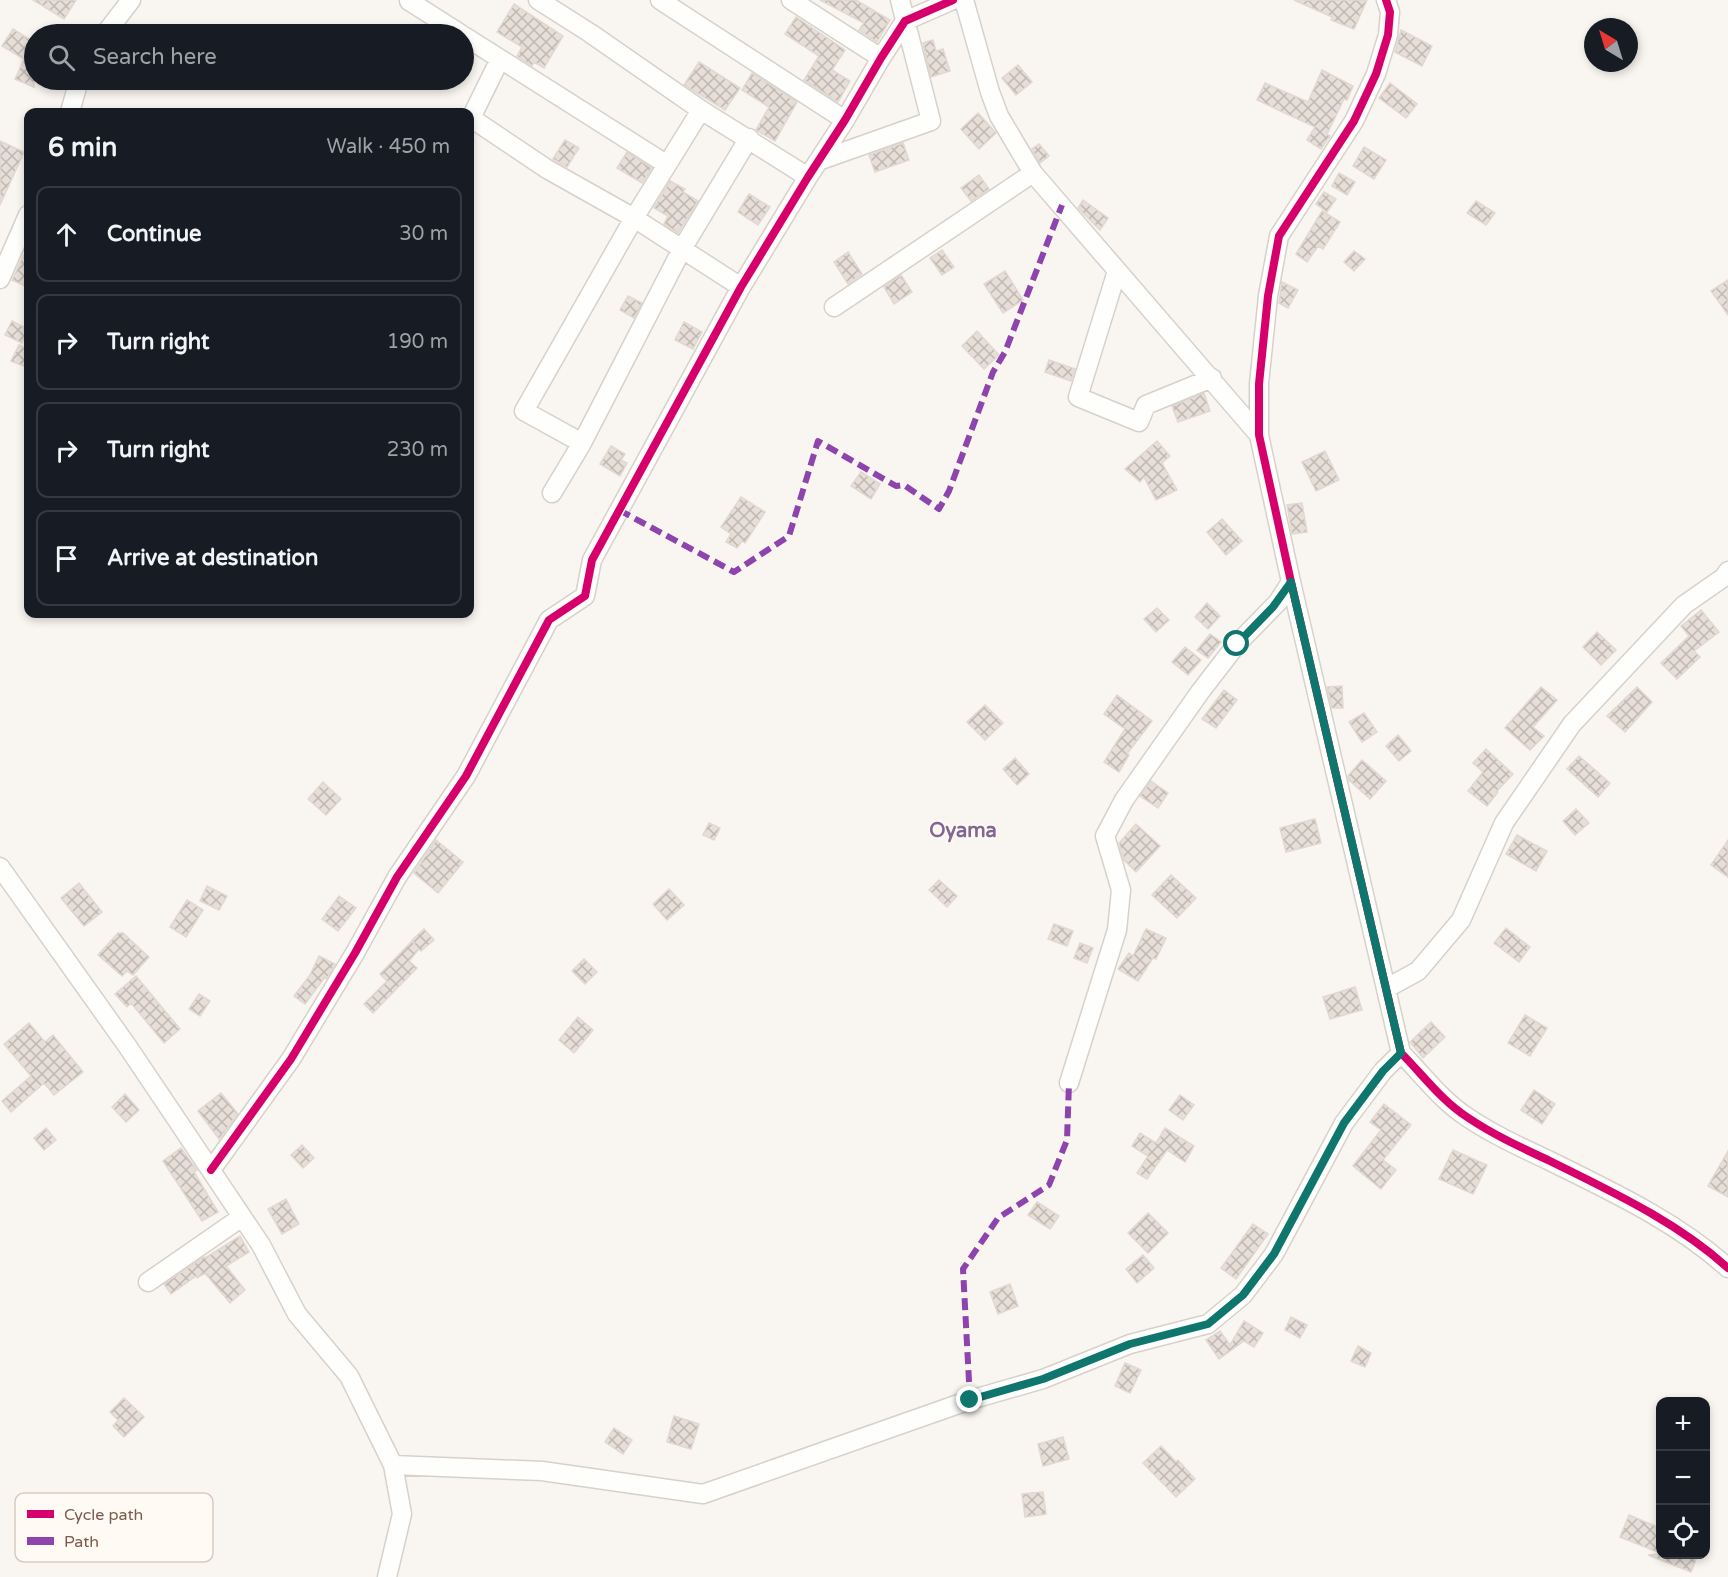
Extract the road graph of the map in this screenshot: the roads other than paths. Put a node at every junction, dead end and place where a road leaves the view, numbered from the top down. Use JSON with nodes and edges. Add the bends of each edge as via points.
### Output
{"nodes":[{"id":1,"x":131,"y":0,"type":"edge"},
{"id":2,"x":410,"y":0,"type":"edge"},
{"id":3,"x":538,"y":0,"type":"edge"},
{"id":4,"x":660,"y":0,"type":"edge"},
{"id":5,"x":900,"y":0,"type":"edge"},
{"id":6,"x":953,"y":0,"type":"edge"},
{"id":7,"x":964,"y":0,"type":"edge"},
{"id":8,"x":1386,"y":0,"type":"edge"},
{"id":9,"x":803,"y":3,"type":"edge"},
{"id":10,"x":905,"y":21,"type":"junction"},
{"id":11,"x":113,"y":24,"type":"edge"},
{"id":12,"x":445,"y":24,"type":"edge"},
{"id":13,"x":474,"y":43,"type":"edge"},
{"id":14,"x":881,"y":58,"type":"junction"},
{"id":15,"x":500,"y":59,"type":"junction"},
{"id":16,"x":76,"y":90,"type":"edge"},
{"id":17,"x":71,"y":108,"type":"edge"},
{"id":18,"x":701,"y":110,"type":"junction"},
{"id":19,"x":474,"y":112,"type":"edge"},
{"id":20,"x":474,"y":120,"type":"edge"},
{"id":21,"x":844,"y":120,"type":"junction"},
{"id":22,"x":749,"y":138,"type":"junction"},
{"id":23,"x":818,"y":161,"type":"junction"},
{"id":24,"x":666,"y":164,"type":"junction"},
{"id":25,"x":1033,"y":173,"type":"junction"},
{"id":26,"x":808,"y":177,"type":"junction"},
{"id":27,"x":634,"y":218,"type":"junction"},
{"id":28,"x":24,"y":224,"type":"edge"},
{"id":29,"x":682,"y":249,"type":"junction"},
{"id":30,"x":1117,"y":271,"type":"junction"},
{"id":31,"x":0,"y":279,"type":"edge"},
{"id":32,"x":741,"y":287,"type":"junction"},
{"id":33,"x":834,"y":307,"type":"dead end"},
{"id":34,"x":1212,"y":378,"type":"junction"},
{"id":35,"x":1259,"y":435,"type":"junction"},
{"id":36,"x":582,"y":443,"type":"junction"},
{"id":37,"x":552,"y":493,"type":"dead end"},
{"id":38,"x":1728,"y":571,"type":"edge"},
{"id":39,"x":1291,"y":582,"type":"junction"},
{"id":40,"x":0,"y":867,"type":"edge"},
{"id":41,"x":1387,"y":988,"type":"junction"},
{"id":42,"x":1401,"y":1053,"type":"junction"},
{"id":43,"x":1069,"y":1083,"type":"dead end"},
{"id":44,"x":211,"y":1170,"type":"junction"},
{"id":45,"x":242,"y":1217,"type":"junction"},
{"id":46,"x":1728,"y":1268,"type":"edge"},
{"id":47,"x":148,"y":1282,"type":"dead end"},
{"id":48,"x":393,"y":1466,"type":"junction"},
{"id":49,"x":387,"y":1577,"type":"edge"}],
"edges":[{"from":1,"to":11,"type":"street"},
{"from":2,"to":12,"type":"street"},
{"from":3,"to":18,"type":"street"},
{"from":4,"to":21,"type":"street"},
{"from":5,"to":10,"type":"street"},
{"from":6,"to":10,"type":"street"},
{"from":7,"to":25,"type":"street","via":[[999,116]]},
{"from":8,"to":35,"type":"street","via":[[1390,12],[1388,35],[1376,74],[1354,121],[1280,236],[1268,296],[1259,384]]},
{"from":9,"to":14,"type":"street"},
{"from":10,"to":14,"type":"street"},
{"from":10,"to":23,"type":"street","via":[[931,121]]},
{"from":13,"to":15,"type":"street"},
{"from":14,"to":21,"type":"street"},
{"from":15,"to":19,"type":"street"},
{"from":15,"to":24,"type":"street"},
{"from":16,"to":17,"type":"street"},
{"from":18,"to":22,"type":"street"},
{"from":18,"to":24,"type":"street"},
{"from":20,"to":27,"type":"street","via":[[547,170]]},
{"from":21,"to":23,"type":"street"},
{"from":22,"to":26,"type":"street"},
{"from":22,"to":29,"type":"street"},
{"from":23,"to":26,"type":"street"},
{"from":24,"to":27,"type":"street"},
{"from":25,"to":30,"type":"street"},
{"from":25,"to":33,"type":"street"},
{"from":26,"to":32,"type":"street"},
{"from":27,"to":29,"type":"street"},
{"from":27,"to":36,"type":"street","via":[[524,411]]},
{"from":28,"to":31,"type":"street"},
{"from":29,"to":32,"type":"street"},
{"from":29,"to":36,"type":"street"},
{"from":30,"to":34,"type":"street"},
{"from":30,"to":34,"type":"street","via":[[1078,397],[1139,422],[1146,405]]},
{"from":32,"to":44,"type":"street","via":[[592,560],[585,596],[549,620],[466,776],[397,877],[291,1059]]},
{"from":34,"to":35,"type":"street"},
{"from":35,"to":39,"type":"street"},
{"from":36,"to":37,"type":"street"},
{"from":38,"to":41,"type":"street","via":[[1684,605],[1572,724],[1504,824],[1461,920],[1418,971]]},
{"from":39,"to":41,"type":"street"},
{"from":39,"to":43,"type":"street","via":[[1200,692],[1124,800],[1105,836],[1122,890],[1117,930]]},
{"from":40,"to":44,"type":"street"},
{"from":41,"to":42,"type":"street"},
{"from":42,"to":46,"type":"street","via":[[1442,1099],[1466,1117],[1660,1219],[1703,1245]]},
{"from":42,"to":48,"type":"street","via":[[1344,1123],[1274,1254],[1243,1295],[1208,1324],[1130,1344],[1043,1379],[970,1400],[703,1494],[542,1471]]},
{"from":44,"to":45,"type":"street"},
{"from":45,"to":47,"type":"street"},
{"from":45,"to":48,"type":"street","via":[[297,1314],[349,1376]]},
{"from":48,"to":49,"type":"street","via":[[402,1514]]}]}
